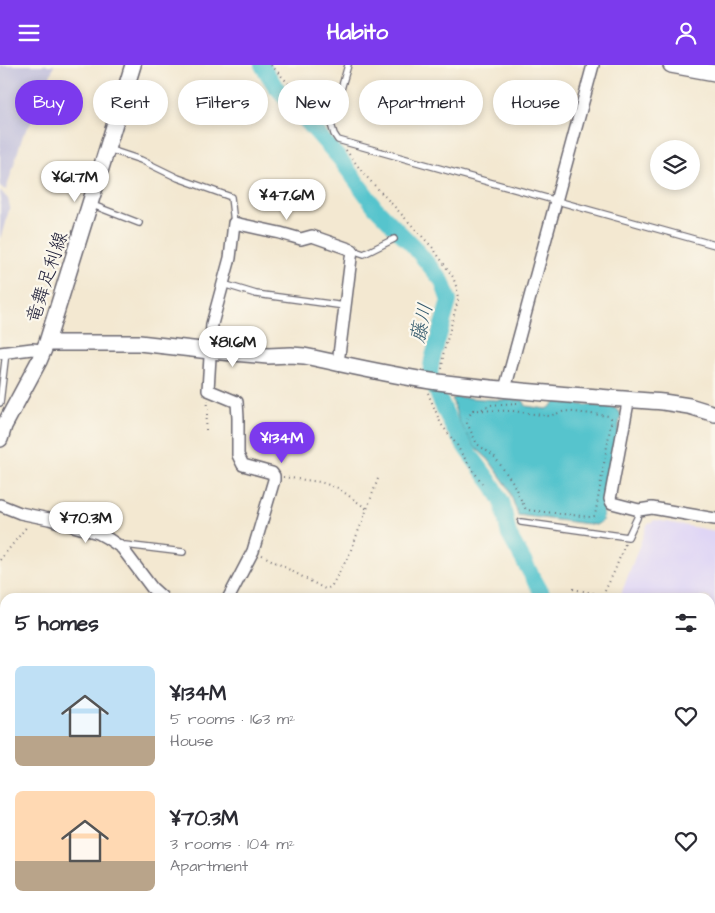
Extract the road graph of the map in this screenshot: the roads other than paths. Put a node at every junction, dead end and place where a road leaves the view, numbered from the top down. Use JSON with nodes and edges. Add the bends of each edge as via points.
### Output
{"nodes":[{"id":1,"x":133,"y":65,"type":"edge"},
{"id":2,"x":348,"y":65,"type":"edge"},
{"id":3,"x":593,"y":65,"type":"edge"},
{"id":4,"x":671,"y":65,"type":"edge"},
{"id":5,"x":715,"y":73,"type":"edge"},
{"id":6,"x":107,"y":148,"type":"junction"},
{"id":7,"x":555,"y":201,"type":"junction"},
{"id":8,"x":90,"y":204,"type":"junction"},
{"id":9,"x":139,"y":223,"type":"dead end"},
{"id":10,"x":234,"y":223,"type":"junction"},
{"id":11,"x":394,"y":239,"type":"dead end"},
{"id":12,"x":715,"y":245,"type":"edge"},
{"id":13,"x":352,"y":250,"type":"junction"},
{"id":14,"x":223,"y":283,"type":"junction"},
{"id":15,"x":345,"y":306,"type":"junction"},
{"id":16,"x":45,"y":346,"type":"junction"},
{"id":17,"x":210,"y":351,"type":"junction"},
{"id":18,"x":3,"y":353,"type":"edge"},
{"id":19,"x":338,"y":363,"type":"junction"},
{"id":20,"x":505,"y":389,"type":"junction"},
{"id":21,"x":627,"y":399,"type":"junction"},
{"id":22,"x":0,"y":403,"type":"edge"},
{"id":23,"x":715,"y":414,"type":"edge"},
{"id":24,"x":1,"y":428,"type":"edge"},
{"id":25,"x":0,"y":505,"type":"edge"},
{"id":26,"x":638,"y":510,"type":"junction"},
{"id":27,"x":715,"y":519,"type":"edge"},
{"id":28,"x":521,"y":522,"type":"dead end"},
{"id":29,"x":120,"y":547,"type":"junction"},
{"id":30,"x":183,"y":552,"type":"dead end"},
{"id":31,"x":157,"y":593,"type":"edge"},
{"id":32,"x":230,"y":593,"type":"edge"}],
"edges":[{"from":1,"to":6,"type":"street","name":"竜舞足利線"},
{"from":2,"to":7,"type":"lane","via":[[331,124],[338,140]]},
{"from":3,"to":7,"type":"street"},
{"from":4,"to":5,"type":"street"},
{"from":6,"to":8,"type":"street","name":"竜舞足利線"},
{"from":6,"to":10,"type":"lane","via":[[231,197]]},
{"from":7,"to":12,"type":"lane"},
{"from":7,"to":20,"type":"street"},
{"from":8,"to":9,"type":"lane"},
{"from":8,"to":16,"type":"street","name":"竜舞足利線"},
{"from":10,"to":13,"type":"street","via":[[301,239],[312,236]]},
{"from":10,"to":14,"type":"street"},
{"from":11,"to":13,"type":"lane","via":[[364,253]]},
{"from":13,"to":15,"type":"street"},
{"from":14,"to":15,"type":"lane","via":[[256,294]]},
{"from":14,"to":17,"type":"street","via":[[212,324]]},
{"from":15,"to":19,"type":"street"},
{"from":16,"to":17,"type":"street","via":[[52,343],[139,343]]},
{"from":16,"to":18,"type":"street"},
{"from":16,"to":24,"type":"street","name":"竜舞足利線"},
{"from":17,"to":19,"type":"street","via":[[268,356],[304,355]]},
{"from":17,"to":32,"type":"street","via":[[208,390],[237,402],[238,455],[243,465],[274,476],[253,551]]},
{"from":18,"to":22,"type":"lane"},
{"from":19,"to":20,"type":"street","via":[[440,383]]},
{"from":20,"to":21,"type":"street"},
{"from":21,"to":23,"type":"street","via":[[689,406]]},
{"from":21,"to":26,"type":"street","via":[[610,499],[612,503]]},
{"from":25,"to":29,"type":"street","via":[[98,533]]},
{"from":26,"to":27,"type":"street","via":[[652,508]]},
{"from":26,"to":28,"type":"lane","via":[[628,537]]},
{"from":29,"to":30,"type":"lane"},
{"from":29,"to":31,"type":"street"}]}
